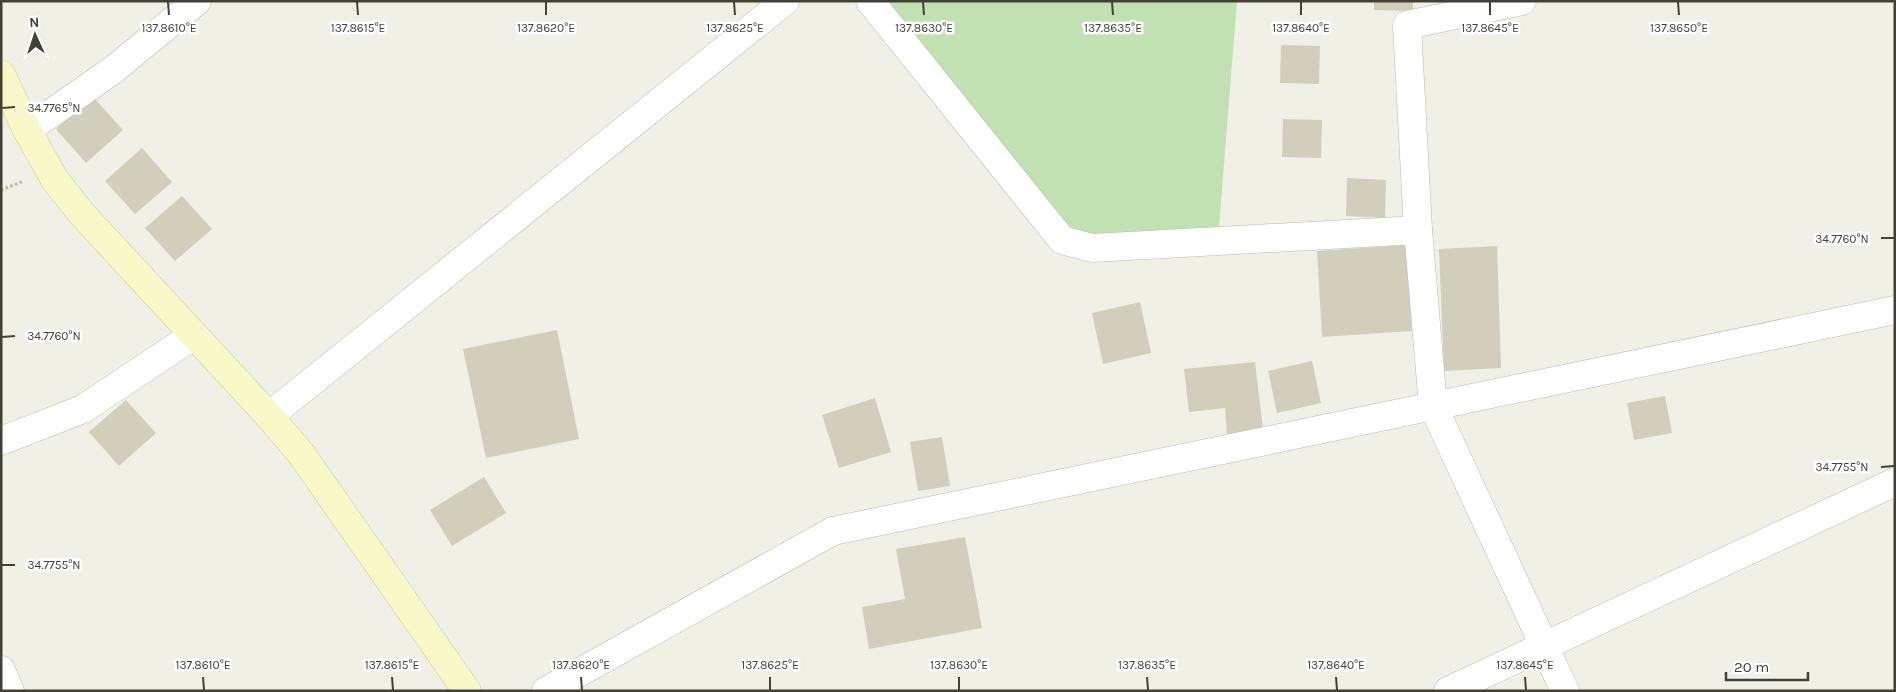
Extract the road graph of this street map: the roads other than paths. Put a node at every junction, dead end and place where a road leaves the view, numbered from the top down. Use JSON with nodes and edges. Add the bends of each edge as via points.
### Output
{"nodes":[{"id":1,"x":197,"y":1,"type":"edge"},
{"id":2,"x":785,"y":1,"type":"edge"},
{"id":3,"x":870,"y":1,"type":"edge"},
{"id":4,"x":1522,"y":1,"type":"edge"},
{"id":5,"x":1,"y":74,"type":"edge"},
{"id":6,"x":27,"y":130,"type":"junction"},
{"id":7,"x":1418,"y":230,"type":"junction"},
{"id":8,"x":1895,"y":310,"type":"edge"},
{"id":9,"x":194,"y":335,"type":"junction"},
{"id":10,"x":1433,"y":406,"type":"junction"},
{"id":11,"x":269,"y":416,"type":"junction"},
{"id":12,"x":1,"y":441,"type":"edge"},
{"id":13,"x":1895,"y":482,"type":"edge"},
{"id":14,"x":1544,"y":646,"type":"junction"},
{"id":15,"x":1,"y":670,"type":"edge"},
{"id":16,"x":10,"y":691,"type":"edge"},
{"id":17,"x":467,"y":691,"type":"edge"},
{"id":18,"x":546,"y":691,"type":"edge"},
{"id":19,"x":1448,"y":691,"type":"edge"},
{"id":20,"x":1565,"y":691,"type":"edge"}],
"edges":[{"from":1,"to":6,"type":"street","via":[[113,70]]},
{"from":2,"to":11,"type":"street"},
{"from":3,"to":7,"type":"street","via":[[1062,240],[1092,248]]},
{"from":4,"to":7,"type":"street","via":[[1407,25]]},
{"from":5,"to":6,"type":"street"},
{"from":6,"to":9,"type":"street","via":[[55,180],[82,214]]},
{"from":7,"to":10,"type":"street"},
{"from":8,"to":10,"type":"street"},
{"from":9,"to":11,"type":"street"},
{"from":9,"to":12,"type":"street","via":[[83,409]]},
{"from":10,"to":14,"type":"street"},
{"from":10,"to":18,"type":"street","via":[[833,531]]},
{"from":11,"to":17,"type":"street","via":[[302,455]]},
{"from":13,"to":14,"type":"street"},
{"from":14,"to":19,"type":"street"},
{"from":14,"to":20,"type":"street"},
{"from":15,"to":16,"type":"street"}]}
